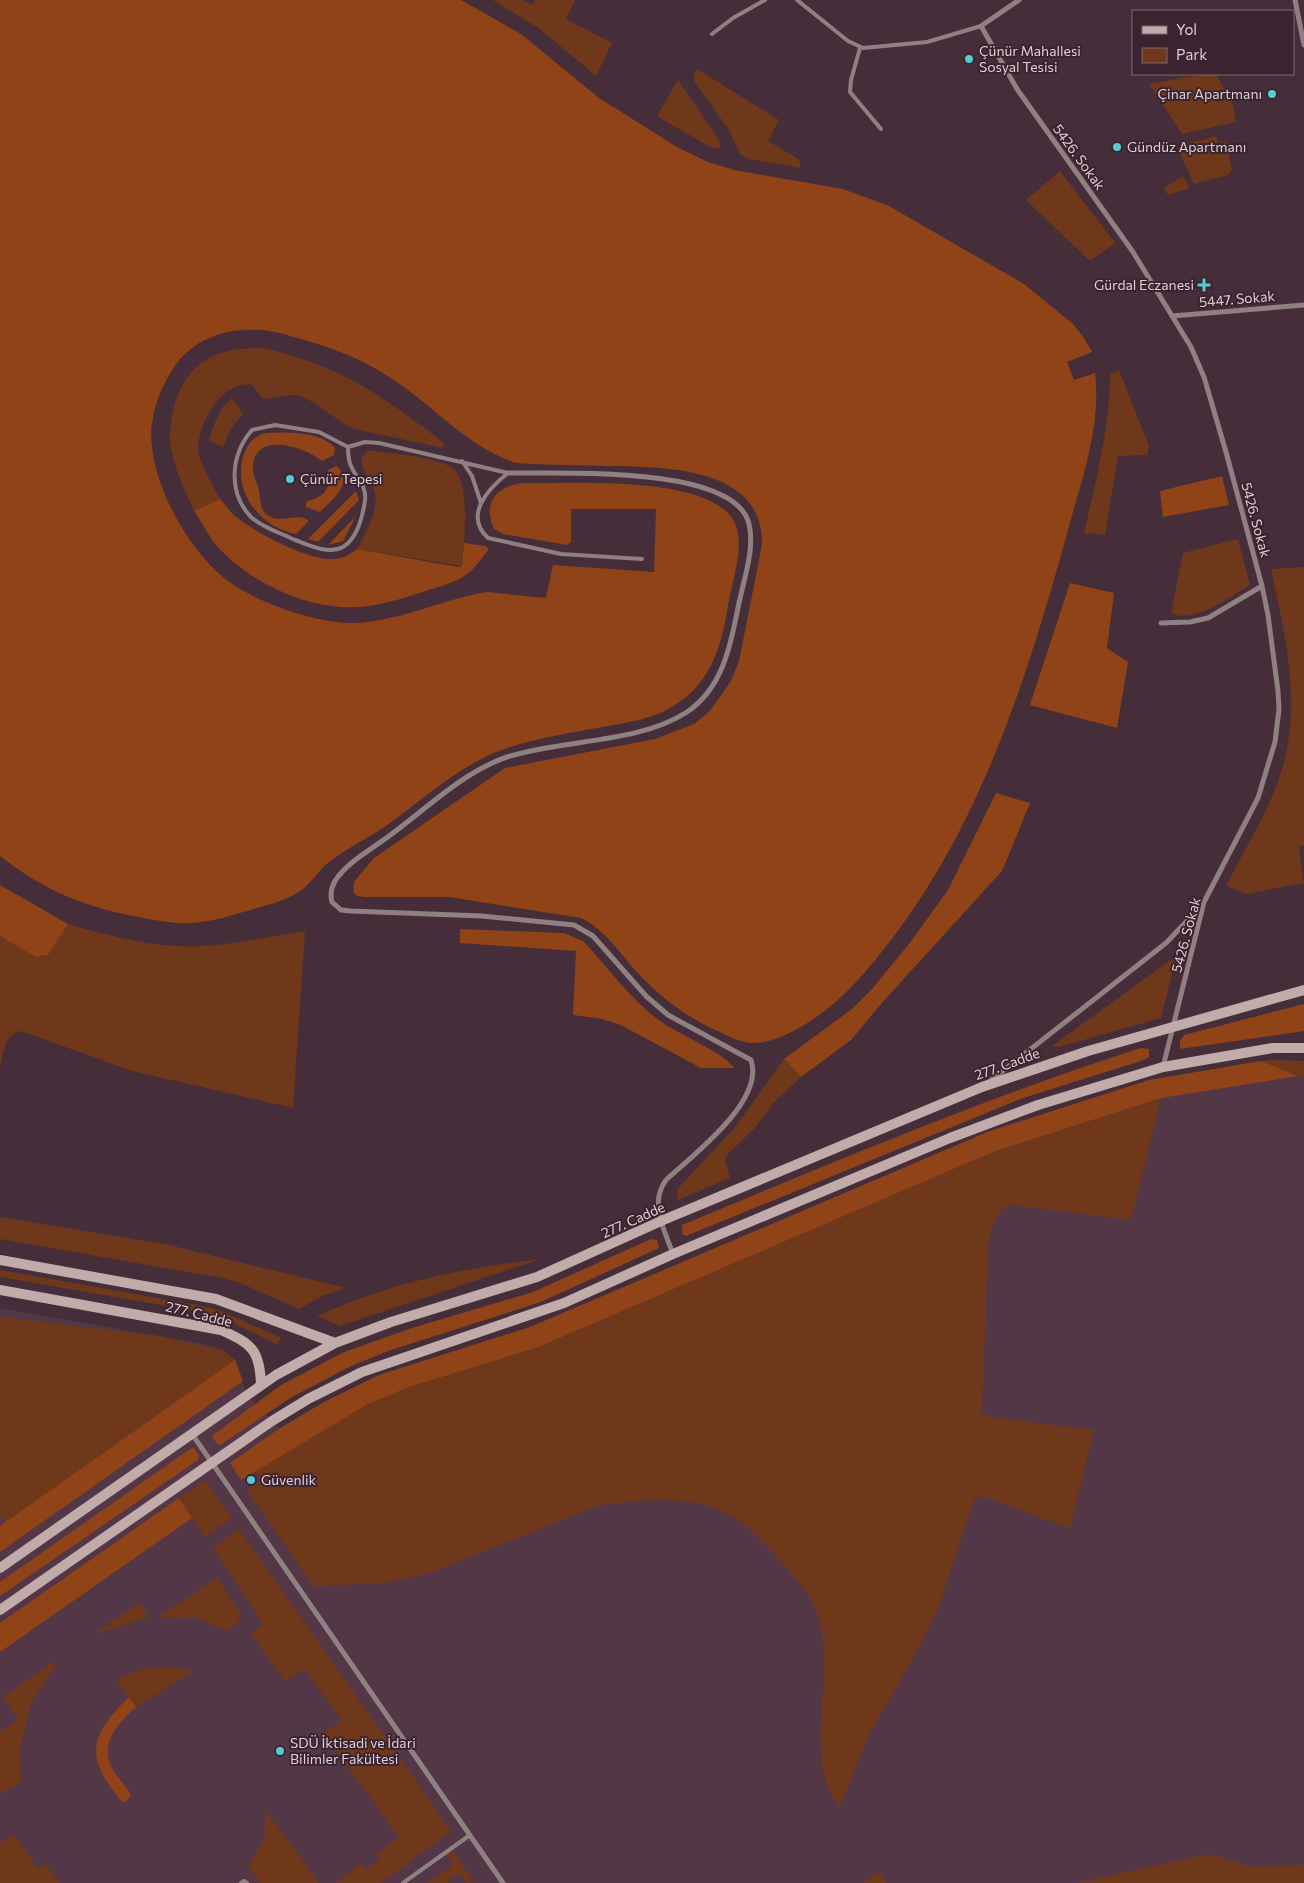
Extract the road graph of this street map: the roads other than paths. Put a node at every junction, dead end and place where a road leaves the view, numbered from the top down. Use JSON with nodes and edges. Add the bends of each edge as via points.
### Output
{"nodes":[{"id":1,"x":764,"y":0,"type":"edge"},
{"id":2,"x":798,"y":0,"type":"edge"},
{"id":3,"x":1019,"y":0,"type":"edge"},
{"id":4,"x":1295,"y":0,"type":"edge"},
{"id":5,"x":981,"y":26,"type":"junction"},
{"id":6,"x":712,"y":34,"type":"dead end"},
{"id":7,"x":1304,"y":45,"type":"edge"},
{"id":8,"x":860,"y":48,"type":"junction"},
{"id":9,"x":880,"y":128,"type":"dead end"},
{"id":10,"x":1304,"y":304,"type":"edge"},
{"id":11,"x":1172,"y":316,"type":"junction"},
{"id":12,"x":348,"y":447,"type":"junction"},
{"id":13,"x":462,"y":461,"type":"junction"},
{"id":14,"x":508,"y":473,"type":"junction"},
{"id":15,"x":480,"y":503,"type":"junction"},
{"id":16,"x":642,"y":559,"type":"dead end"},
{"id":17,"x":1262,"y":586,"type":"junction"},
{"id":18,"x":1161,"y":623,"type":"dead end"},
{"id":19,"x":1204,"y":902,"type":"junction"},
{"id":20,"x":1304,"y":990,"type":"edge"},
{"id":21,"x":1174,"y":1026,"type":"junction"},
{"id":22,"x":1304,"y":1048,"type":"edge"},
{"id":23,"x":1163,"y":1067,"type":"junction"},
{"id":24,"x":982,"y":1087,"type":"junction"},
{"id":25,"x":661,"y":1221,"type":"junction"},
{"id":26,"x":673,"y":1254,"type":"junction"},
{"id":27,"x":0,"y":1260,"type":"edge"},
{"id":28,"x":0,"y":1290,"type":"edge"},
{"id":29,"x":335,"y":1342,"type":"junction"},
{"id":30,"x":261,"y":1385,"type":"junction"},
{"id":31,"x":192,"y":1434,"type":"junction"},
{"id":32,"x":211,"y":1463,"type":"junction"},
{"id":33,"x":0,"y":1568,"type":"edge"},
{"id":34,"x":0,"y":1610,"type":"edge"},
{"id":35,"x":470,"y":1835,"type":"junction"},
{"id":36,"x":240,"y":1883,"type":"edge"},
{"id":37,"x":247,"y":1883,"type":"edge"},
{"id":38,"x":403,"y":1883,"type":"edge"},
{"id":39,"x":503,"y":1883,"type":"edge"}],
"edges":[{"from":1,"to":6,"type":"lane"},
{"from":2,"to":8,"type":"lane","via":[[848,42]]},
{"from":3,"to":5,"type":"street"},
{"from":4,"to":7,"type":"street"},
{"from":5,"to":8,"type":"lane","via":[[928,42]]},
{"from":5,"to":11,"type":"street","name":"5426. Sokak","via":[[1022,96],[1133,252]]},
{"from":8,"to":9,"type":"lane","via":[[850,92]]},
{"from":10,"to":11,"type":"street","name":"5447. Sokak"},
{"from":11,"to":17,"type":"street","name":"5426. Sokak","via":[[1204,377]]},
{"from":12,"to":12,"type":"lane","via":[[350,463],[363,486],[365,501],[354,535],[341,548],[319,548],[264,526],[251,516],[244,505],[236,487],[235,462],[243,440],[252,430],[275,425],[308,428]]},
{"from":12,"to":13,"type":"lane","via":[[365,442],[379,443]]},
{"from":13,"to":14,"type":"lane"},
{"from":13,"to":15,"type":"lane","via":[[472,476]]},
{"from":14,"to":15,"type":"lane","via":[[491,486]]},
{"from":14,"to":25,"type":"street","via":[[671,479],[715,491],[740,508],[749,524],[749,545],[726,662],[712,686],[689,710],[676,718],[623,734],[524,752],[470,776],[347,867],[332,887],[332,902],[341,910],[351,911],[482,916],[574,925],[592,936],[646,996],[668,1015],[751,1060],[754,1078],[725,1126],[661,1187],[657,1202]]},
{"from":15,"to":16,"type":"lane","via":[[480,523],[483,534],[488,538],[561,554]]},
{"from":17,"to":18,"type":"street","via":[[1208,618]]},
{"from":17,"to":19,"type":"street","name":"5426. Sokak","via":[[1278,690],[1275,742],[1258,798]]},
{"from":19,"to":21,"type":"street","name":"5426. Sokak"},
{"from":19,"to":24,"type":"street","via":[[1166,943]]},
{"from":20,"to":21,"type":"street","name":"277. Cadde"},
{"from":21,"to":23,"type":"street","name":"5426. Sokak"},
{"from":21,"to":24,"type":"street","name":"277. Cadde","via":[[1049,1063]]},
{"from":22,"to":23,"type":"street","via":[[1273,1048]]},
{"from":23,"to":26,"type":"street","via":[[1098,1085],[978,1127]]},
{"from":24,"to":25,"type":"street","name":"277. Cadde"},
{"from":25,"to":26,"type":"street"},
{"from":25,"to":29,"type":"street","name":"277. Cadde","via":[[537,1278]]},
{"from":26,"to":32,"type":"street","via":[[538,1313],[362,1372],[308,1399]]},
{"from":27,"to":29,"type":"street","via":[[216,1299]]},
{"from":28,"to":30,"type":"street","name":"277. Cadde","via":[[221,1330],[254,1348],[259,1360]]},
{"from":29,"to":30,"type":"street","name":"277. Cadde"},
{"from":30,"to":31,"type":"street"},
{"from":31,"to":32,"type":"street"},
{"from":31,"to":33,"type":"street"},
{"from":32,"to":34,"type":"street"},
{"from":32,"to":35,"type":"street"},
{"from":35,"to":38,"type":"lane"},
{"from":35,"to":39,"type":"street"},
{"from":36,"to":37,"type":"lane","via":[[244,1880]]}]}
